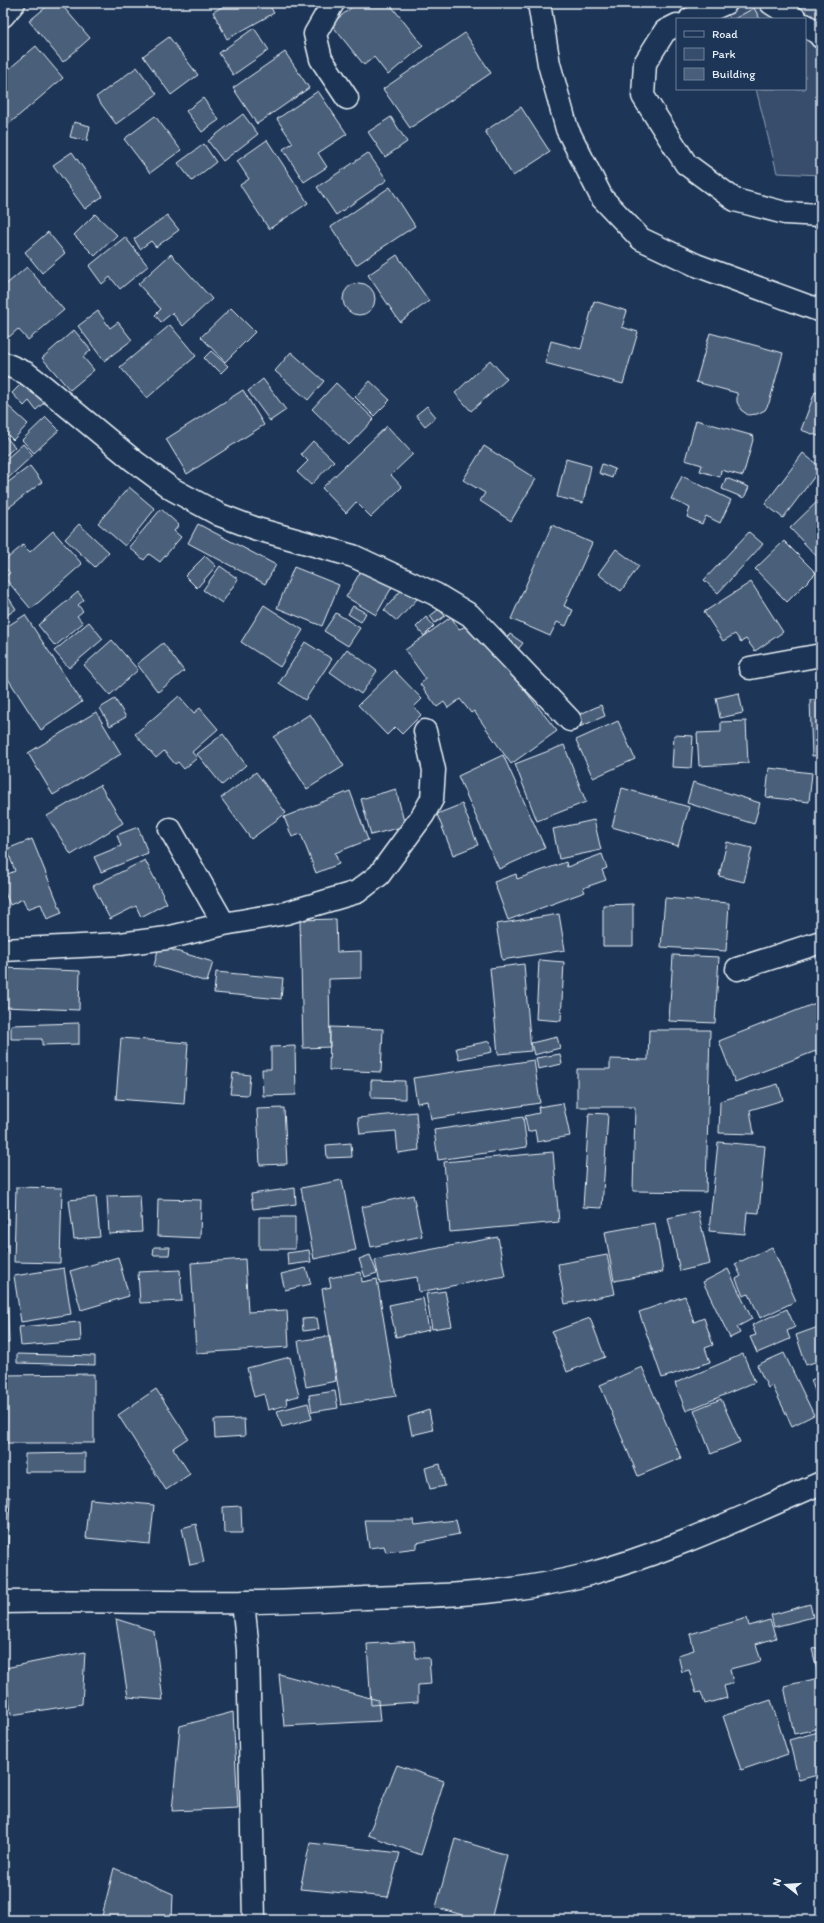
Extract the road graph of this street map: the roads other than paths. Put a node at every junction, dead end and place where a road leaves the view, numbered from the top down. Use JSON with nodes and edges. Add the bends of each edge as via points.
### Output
{"nodes":[{"id":1,"x":14,"y":3,"type":"edge"},
{"id":2,"x":333,"y":3,"type":"edge"},
{"id":3,"x":539,"y":3,"type":"edge"},
{"id":4,"x":726,"y":3,"type":"edge"},
{"id":5,"x":771,"y":3,"type":"edge"},
{"id":6,"x":3,"y":16,"type":"edge"},
{"id":7,"x":692,"y":18,"type":"edge"},
{"id":8,"x":794,"y":18,"type":"edge"},
{"id":9,"x":806,"y":26,"type":"edge"},
{"id":10,"x":671,"y":28,"type":"edge"},
{"id":11,"x":821,"y":37,"type":"edge"},
{"id":12,"x":346,"y":98,"type":"dead end"},
{"id":13,"x":821,"y":215,"type":"edge"},
{"id":14,"x":821,"y":311,"type":"edge"},
{"id":15,"x":3,"y":363,"type":"edge"},
{"id":16,"x":821,"y":655,"type":"edge"},
{"id":17,"x":750,"y":668,"type":"dead end"},
{"id":18,"x":570,"y":720,"type":"dead end"},
{"id":19,"x":425,"y":731,"type":"dead end"},
{"id":20,"x":170,"y":828,"type":"dead end"},
{"id":21,"x":224,"y":924,"type":"junction"},
{"id":22,"x":821,"y":942,"type":"edge"},
{"id":23,"x":3,"y":950,"type":"edge"},
{"id":24,"x":737,"y":969,"type":"dead end"},
{"id":25,"x":821,"y":1482,"type":"edge"},
{"id":26,"x":3,"y":1602,"type":"edge"},
{"id":27,"x":243,"y":1602,"type":"junction"},
{"id":28,"x":254,"y":1920,"type":"edge"}],
"edges":[{"from":1,"to":6,"type":"street"},
{"from":2,"to":12,"type":"street","via":[[315,34],[321,59]]},
{"from":3,"to":14,"type":"street","via":[[549,64],[567,129],[602,198],[641,239],[696,265]]},
{"from":4,"to":7,"type":"street"},
{"from":5,"to":8,"type":"street"},
{"from":9,"to":11,"type":"street"},
{"from":10,"to":13,"type":"street","via":[[645,63],[643,96],[686,164],[735,200],[785,213]]},
{"from":15,"to":18,"type":"street","via":[[26,373],[172,489],[220,516],[352,556],[435,594],[470,615]]},
{"from":16,"to":17,"type":"street"},
{"from":19,"to":21,"type":"street","via":[[434,770],[432,798],[423,815],[379,875],[357,892],[343,897],[286,913]]},
{"from":20,"to":21,"type":"street"},
{"from":21,"to":23,"type":"street","via":[[167,938],[120,944]]},
{"from":22,"to":24,"type":"street"},
{"from":25,"to":27,"type":"street","via":[[732,1522],[642,1558],[581,1576],[502,1592]]},
{"from":26,"to":27,"type":"street"},
{"from":27,"to":28,"type":"street","via":[[248,1658]]}]}
